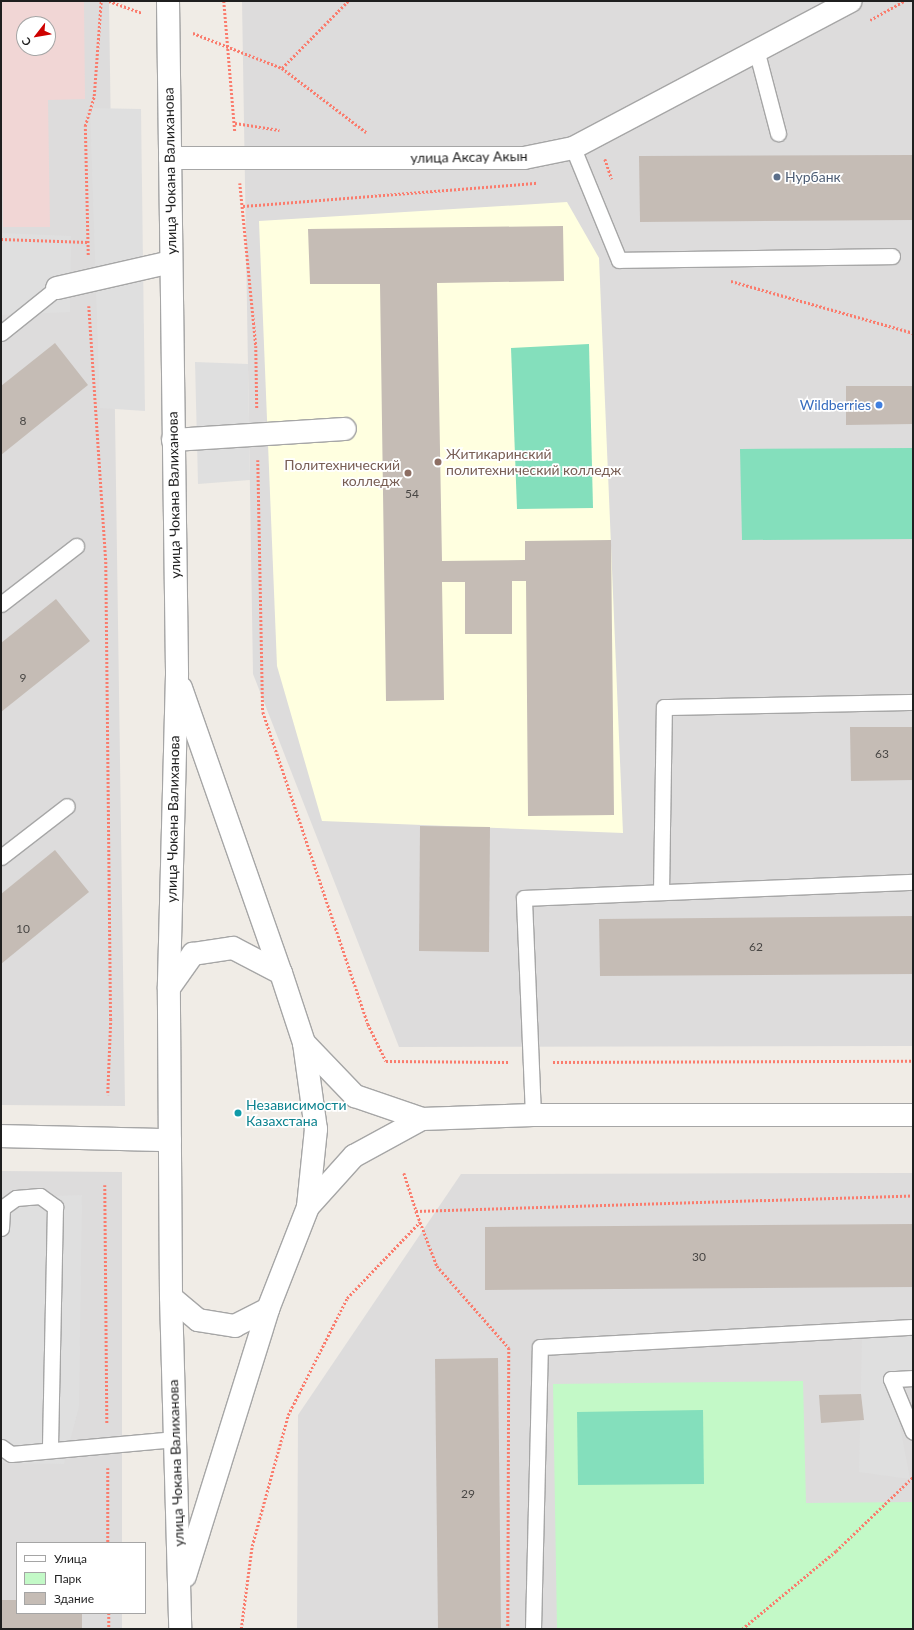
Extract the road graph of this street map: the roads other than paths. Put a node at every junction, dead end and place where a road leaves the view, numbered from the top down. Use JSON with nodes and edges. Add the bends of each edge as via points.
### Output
{"nodes":[{"id":1,"x":168,"y":1,"type":"edge"},
{"id":2,"x":851,"y":1,"type":"edge"},
{"id":3,"x":757,"y":53,"type":"junction"},
{"id":4,"x":778,"y":133,"type":"dead end"},
{"id":5,"x":170,"y":158,"type":"junction"},
{"id":6,"x":577,"y":158,"type":"junction"},
{"id":7,"x":892,"y":256,"type":"dead end"},
{"id":8,"x":171,"y":262,"type":"junction"},
{"id":9,"x":57,"y":288,"type":"joint"},
{"id":10,"x":1,"y":333,"type":"edge"},
{"id":11,"x":345,"y":429,"type":"dead end"},
{"id":12,"x":174,"y":440,"type":"junction"},
{"id":13,"x":76,"y":546,"type":"dead end"},
{"id":14,"x":1,"y":604,"type":"edge"},
{"id":15,"x":177,"y":675,"type":"junction"},
{"id":16,"x":913,"y":702,"type":"edge"},
{"id":17,"x":67,"y":806,"type":"dead end"},
{"id":18,"x":1,"y":857,"type":"edge"},
{"id":19,"x":913,"y":882,"type":"edge"},
{"id":20,"x":661,"y":892,"type":"junction"},
{"id":21,"x":281,"y":973,"type":"junction"},
{"id":22,"x":170,"y":988,"type":"junction"},
{"id":23,"x":304,"y":1043,"type":"junction"},
{"id":24,"x":533,"y":1115,"type":"junction"},
{"id":25,"x":913,"y":1115,"type":"edge"},
{"id":26,"x":422,"y":1119,"type":"junction"},
{"id":27,"x":1,"y":1136,"type":"edge"},
{"id":28,"x":170,"y":1140,"type":"junction"},
{"id":29,"x":308,"y":1208,"type":"junction"},
{"id":30,"x":1,"y":1228,"type":"edge"},
{"id":31,"x":170,"y":1297,"type":"junction"},
{"id":32,"x":268,"y":1309,"type":"junction"},
{"id":33,"x":913,"y":1327,"type":"edge"},
{"id":34,"x":913,"y":1378,"type":"edge"},
{"id":35,"x":913,"y":1432,"type":"edge"},
{"id":36,"x":175,"y":1439,"type":"junction"},
{"id":37,"x":1,"y":1447,"type":"edge"},
{"id":38,"x":50,"y":1450,"type":"junction"},
{"id":39,"x":180,"y":1593,"type":"junction"},
{"id":40,"x":180,"y":1629,"type":"edge"},
{"id":41,"x":533,"y":1629,"type":"edge"}],
"edges":[{"from":1,"to":5,"type":"street","name":"улица Чокана Валиханова"},
{"from":2,"to":3,"type":"street","name":"улица Аксау Акын"},
{"from":3,"to":4,"type":"lane"},
{"from":3,"to":6,"type":"street","name":"улица Аксау Акын"},
{"from":5,"to":6,"type":"street","name":"улица Аксау Акын"},
{"from":5,"to":8,"type":"street","name":"улица Чокана Валиханова"},
{"from":6,"to":7,"type":"lane","via":[[619,260]]},
{"from":8,"to":9,"type":"street"},
{"from":8,"to":12,"type":"street","name":"улица Чокана Валиханова"},
{"from":9,"to":10,"type":"lane"},
{"from":11,"to":12,"type":"street"},
{"from":12,"to":15,"type":"street","name":"улица Чокана Валиханова"},
{"from":13,"to":14,"type":"lane"},
{"from":15,"to":21,"type":"street"},
{"from":15,"to":22,"type":"street","name":"улица Чокана Валиханова"},
{"from":16,"to":20,"type":"lane","via":[[664,708]]},
{"from":17,"to":18,"type":"lane"},
{"from":19,"to":20,"type":"lane"},
{"from":20,"to":24,"type":"lane","via":[[524,898]]},
{"from":21,"to":22,"type":"street","via":[[233,948],[193,954]]},
{"from":21,"to":23,"type":"street"},
{"from":22,"to":28,"type":"street","name":"улица Чокана Валиханова"},
{"from":23,"to":26,"type":"street","via":[[355,1096]]},
{"from":23,"to":29,"type":"street","via":[[316,1129]]},
{"from":24,"to":25,"type":"street"},
{"from":24,"to":26,"type":"street"},
{"from":26,"to":29,"type":"street","via":[[354,1156]]},
{"from":27,"to":28,"type":"street"},
{"from":28,"to":31,"type":"street","name":"улица Чокана Валиханова"},
{"from":29,"to":32,"type":"street"},
{"from":30,"to":38,"type":"lane","via":[[2,1208],[16,1198],[40,1196],[55,1207]]},
{"from":31,"to":32,"type":"street","via":[[198,1320],[235,1326]]},
{"from":31,"to":36,"type":"street","name":"улица Чокана Валиханова"},
{"from":32,"to":39,"type":"street"},
{"from":33,"to":41,"type":"lane","via":[[540,1347]]},
{"from":34,"to":35,"type":"lane","via":[[890,1379]]},
{"from":36,"to":38,"type":"lane"},
{"from":36,"to":39,"type":"street","name":"улица Чокана Валиханова"},
{"from":37,"to":38,"type":"lane","via":[[11,1454]]},
{"from":39,"to":40,"type":"street","name":"улица Чокана Валиханова"}]}
